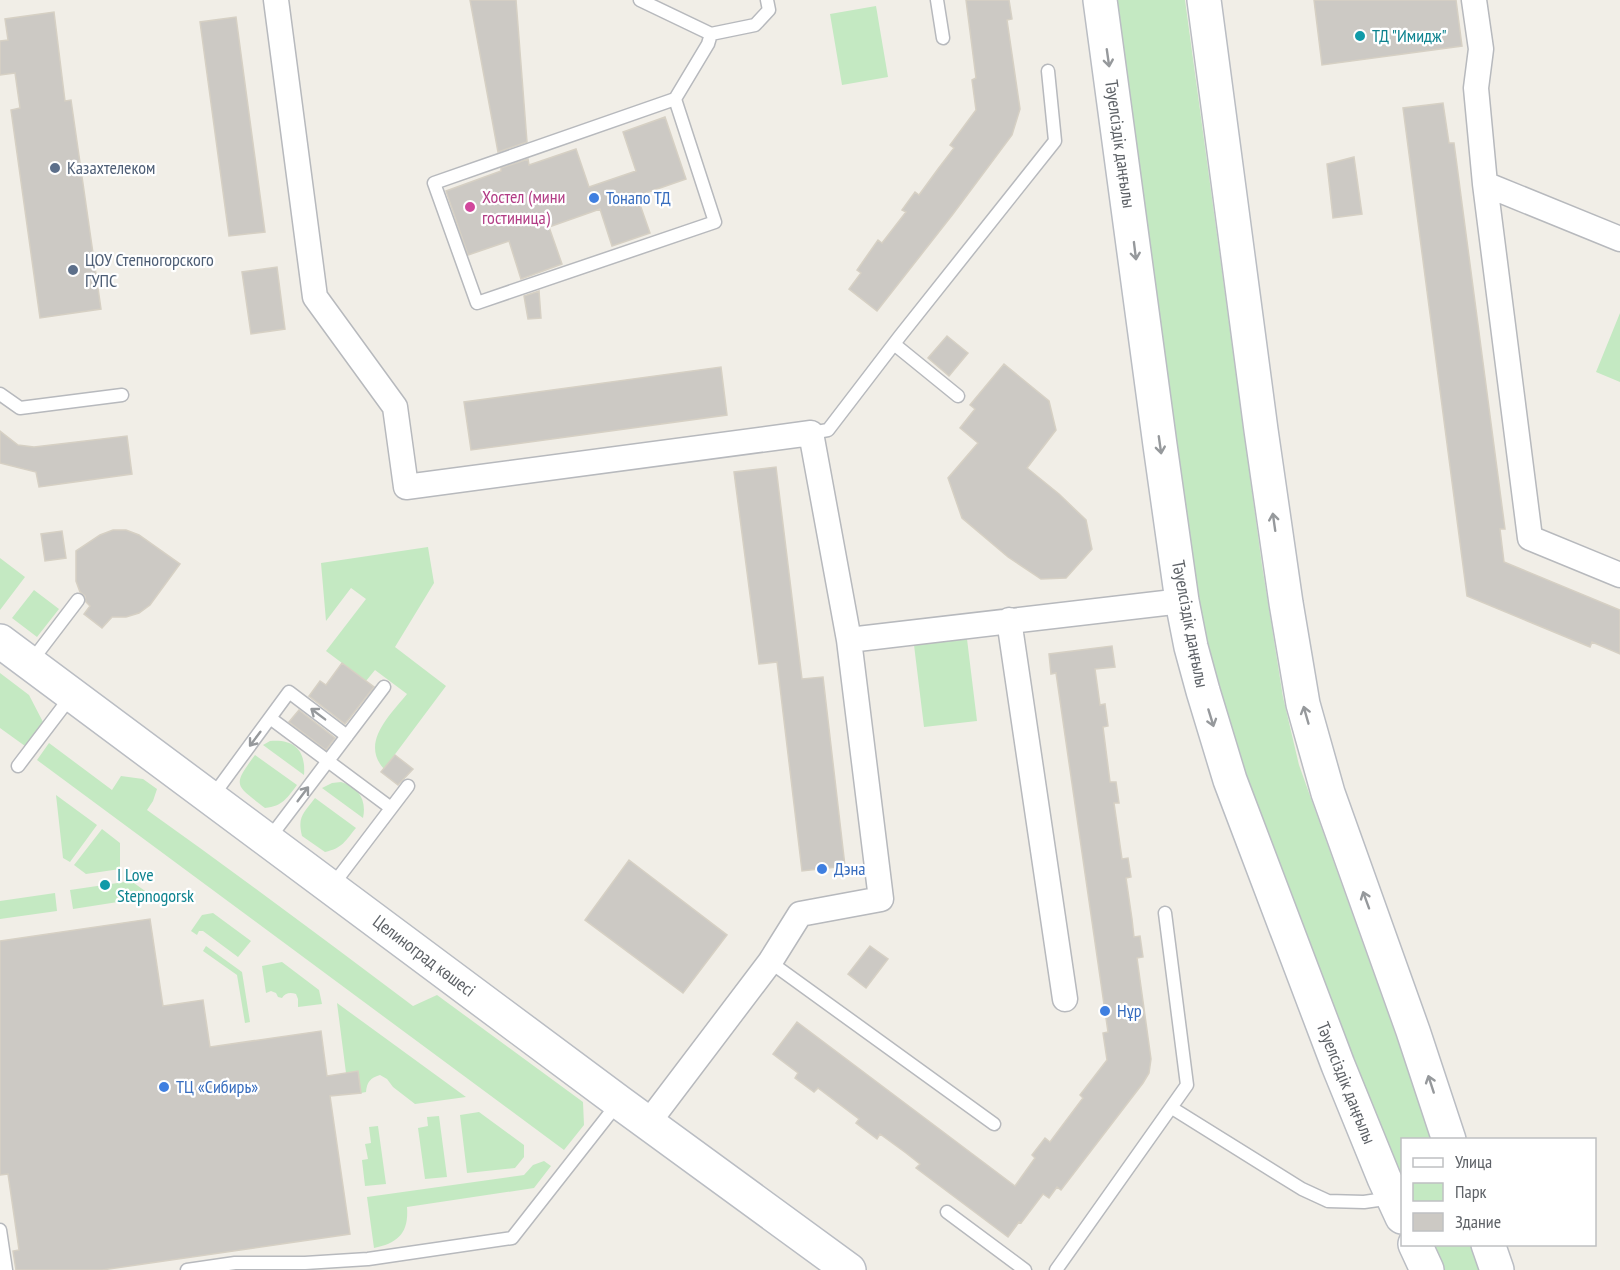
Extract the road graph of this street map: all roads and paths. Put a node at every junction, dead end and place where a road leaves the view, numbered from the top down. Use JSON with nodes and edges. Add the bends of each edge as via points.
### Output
{"nodes":[{"id":1,"x":276,"y":0,"type":"edge"},
{"id":2,"x":640,"y":0,"type":"edge"},
{"id":3,"x":767,"y":0,"type":"edge"},
{"id":4,"x":937,"y":0,"type":"edge"},
{"id":5,"x":1100,"y":0,"type":"edge"},
{"id":6,"x":1204,"y":0,"type":"edge"},
{"id":7,"x":1474,"y":0,"type":"edge"},
{"id":8,"x":711,"y":34,"type":"junction"},
{"id":9,"x":943,"y":38,"type":"dead end"},
{"id":10,"x":1048,"y":71,"type":"dead end"},
{"id":11,"x":675,"y":99,"type":"junction"},
{"id":12,"x":1485,"y":184,"type":"junction"},
{"id":13,"x":1620,"y":239,"type":"edge"},
{"id":14,"x":894,"y":344,"type":"junction"},
{"id":15,"x":0,"y":393,"type":"edge"},
{"id":16,"x":122,"y":395,"type":"dead end"},
{"id":17,"x":958,"y":396,"type":"dead end"},
{"id":18,"x":811,"y":433,"type":"junction"},
{"id":19,"x":1620,"y":575,"type":"edge"},
{"id":20,"x":78,"y":600,"type":"dead end"},
{"id":21,"x":1182,"y":601,"type":"junction"},
{"id":22,"x":1010,"y":620,"type":"junction"},
{"id":23,"x":849,"y":640,"type":"junction"},
{"id":24,"x":0,"y":641,"type":"edge"},
{"id":25,"x":30,"y":663,"type":"junction"},
{"id":26,"x":384,"y":687,"type":"dead end"},
{"id":27,"x":72,"y":694,"type":"junction"},
{"id":28,"x":270,"y":718,"type":"junction"},
{"id":29,"x":347,"y":736,"type":"junction"},
{"id":30,"x":327,"y":761,"type":"junction"},
{"id":31,"x":18,"y":766,"type":"dead end"},
{"id":32,"x":408,"y":786,"type":"dead end"},
{"id":33,"x":211,"y":798,"type":"junction"},
{"id":34,"x":391,"y":808,"type":"junction"},
{"id":35,"x":268,"y":841,"type":"junction"},
{"id":36,"x":331,"y":887,"type":"junction"},
{"id":37,"x":1165,"y":913,"type":"dead end"},
{"id":38,"x":770,"y":962,"type":"junction"},
{"id":39,"x":1065,"y":999,"type":"dead end"},
{"id":40,"x":619,"y":1102,"type":"junction"},
{"id":41,"x":1172,"y":1108,"type":"junction"},
{"id":42,"x":648,"y":1123,"type":"junction"},
{"id":43,"x":994,"y":1124,"type":"dead end"},
{"id":44,"x":1448,"y":1138,"type":"edge"},
{"id":45,"x":1398,"y":1207,"type":"edge"},
{"id":46,"x":947,"y":1212,"type":"dead end"},
{"id":47,"x":0,"y":1230,"type":"edge"},
{"id":48,"x":1415,"y":1246,"type":"edge"},
{"id":49,"x":1488,"y":1246,"type":"edge"},
{"id":50,"x":6,"y":1270,"type":"edge"},
{"id":51,"x":187,"y":1270,"type":"edge"},
{"id":52,"x":849,"y":1270,"type":"edge"},
{"id":53,"x":1025,"y":1270,"type":"edge"},
{"id":54,"x":1056,"y":1270,"type":"edge"},
{"id":55,"x":1427,"y":1270,"type":"edge"},
{"id":56,"x":1497,"y":1270,"type":"edge"}],
"edges":[{"from":1,"to":18,"type":"street","via":[[315,297],[395,408],[406,487]]},
{"from":2,"to":8,"type":"lane"},
{"from":3,"to":8,"type":"lane","via":[[769,10],[755,26]]},
{"from":4,"to":9,"type":"lane"},
{"from":5,"to":21,"type":"street","name":"Тәуелсіздік даңғылы","one_way":true},
{"from":44,"to":6,"type":"street","one_way":true,"via":[[1328,793],[1303,704],[1261,430]]},
{"from":7,"to":12,"type":"street","via":[[1481,50],[1476,88]]},
{"from":8,"to":11,"type":"lane"},
{"from":10,"to":14,"type":"lane","via":[[1055,141]]},
{"from":11,"to":11,"type":"lane","via":[[434,183],[477,303],[715,222]]},
{"from":12,"to":13,"type":"street"},
{"from":12,"to":19,"type":"street","via":[[1530,538]]},
{"from":14,"to":17,"type":"lane"},
{"from":14,"to":18,"type":"lane","via":[[828,430]]},
{"from":15,"to":16,"type":"lane","via":[[20,408]]},
{"from":18,"to":23,"type":"street"},
{"from":20,"to":25,"type":"lane"},
{"from":21,"to":22,"type":"street"},
{"from":21,"to":45,"type":"street","name":"Тәуелсіздік даңғылы","one_way":true,"via":[[1191,647],[1230,780],[1338,1065]]},
{"from":22,"to":23,"type":"street"},
{"from":22,"to":39,"type":"street"},
{"from":23,"to":38,"type":"street","via":[[881,899],[800,914]]},
{"from":24,"to":25,"type":"street","name":"Целиноград көшесі"},
{"from":25,"to":27,"type":"street","name":"Целиноград көшесі"},
{"from":26,"to":29,"type":"lane"},
{"from":27,"to":31,"type":"lane"},
{"from":27,"to":33,"type":"street","name":"Целиноград көшесі"},
{"from":29,"to":28,"type":"lane","one_way":true,"via":[[289,692]]},
{"from":28,"to":30,"type":"lane"},
{"from":28,"to":33,"type":"lane","one_way":true},
{"from":29,"to":30,"type":"lane"},
{"from":30,"to":34,"type":"lane"},
{"from":35,"to":30,"type":"lane","one_way":true},
{"from":32,"to":34,"type":"lane"},
{"from":33,"to":35,"type":"street","name":"Целиноград көшесі"},
{"from":34,"to":36,"type":"lane"},
{"from":35,"to":36,"type":"street","name":"Целиноград көшесі"},
{"from":36,"to":40,"type":"street","name":"Целиноград көшесі"},
{"from":37,"to":41,"type":"lane","via":[[1187,1085]]},
{"from":38,"to":42,"type":"street"},
{"from":38,"to":43,"type":"lane"},
{"from":40,"to":42,"type":"street","name":"Целиноград көшесі"},
{"from":40,"to":51,"type":"lane","via":[[512,1238],[368,1259],[235,1263]]},
{"from":41,"to":45,"type":"lane","via":[[1302,1189],[1328,1201]]},
{"from":41,"to":54,"type":"lane"},
{"from":42,"to":52,"type":"street","name":"Целиноград көшесі"},
{"from":46,"to":53,"type":"lane"},
{"from":47,"to":50,"type":"lane"},
{"from":48,"to":55,"type":"street"},
{"from":49,"to":56,"type":"street"}]}
